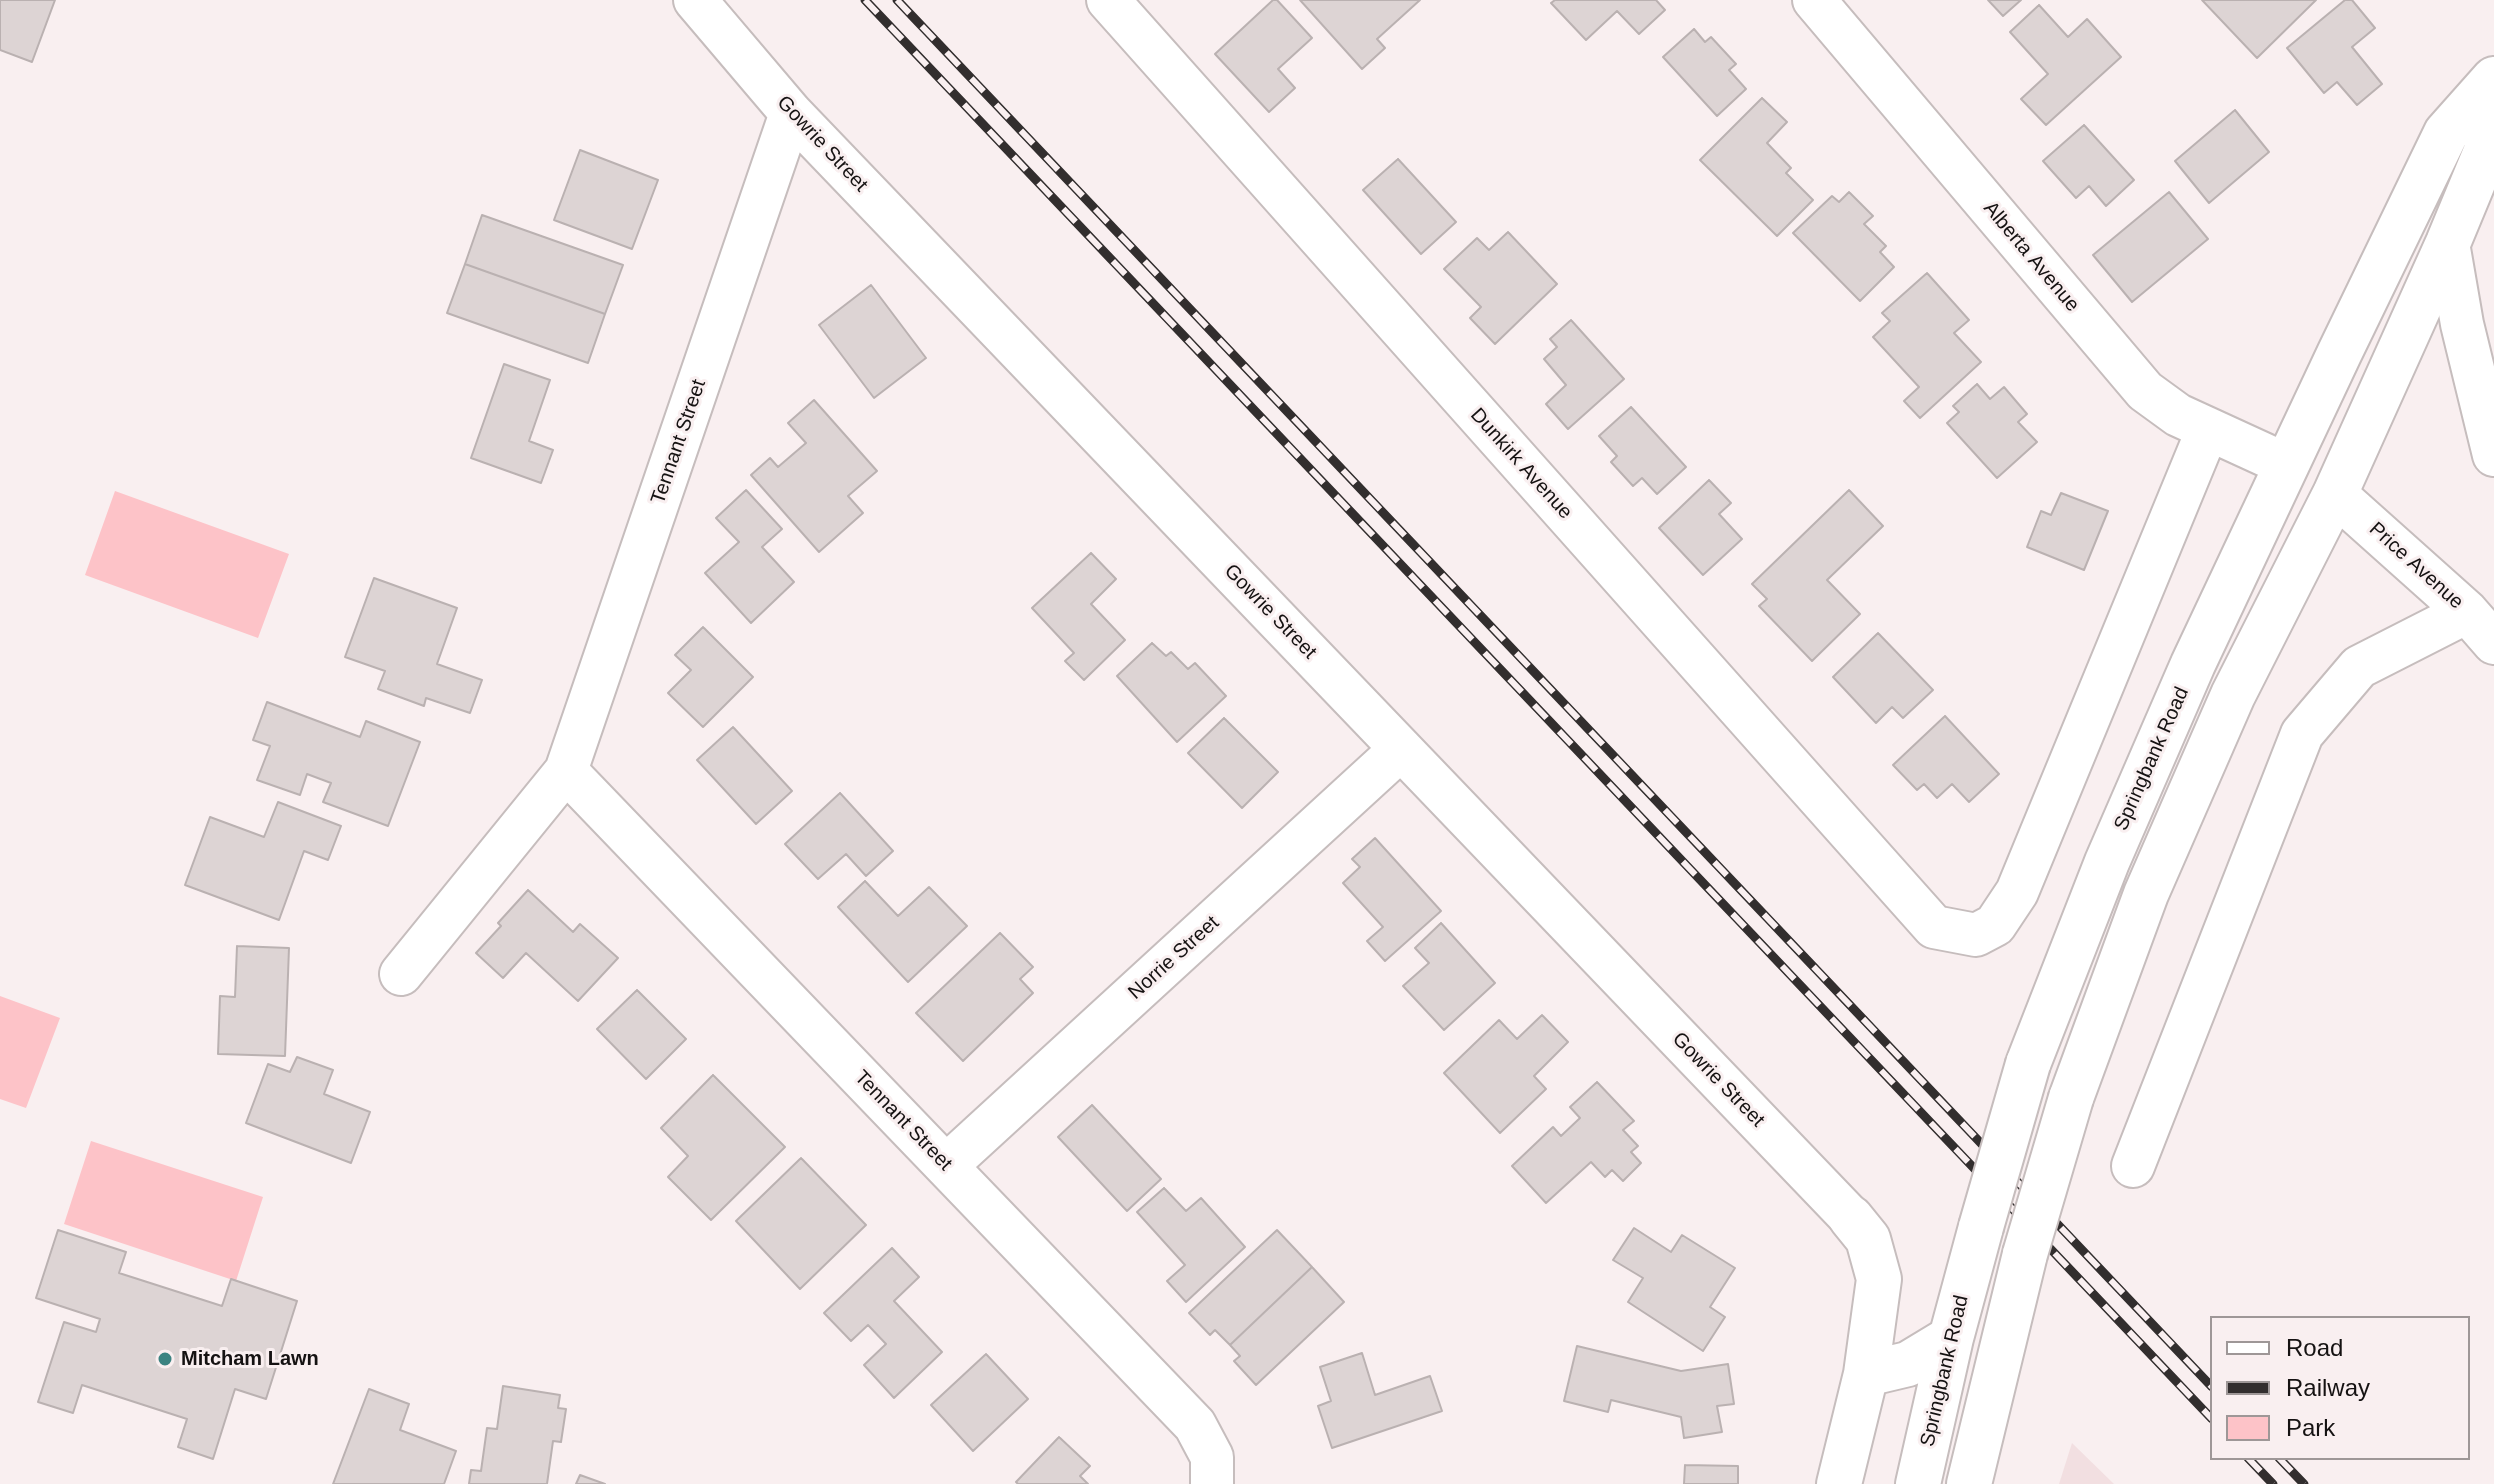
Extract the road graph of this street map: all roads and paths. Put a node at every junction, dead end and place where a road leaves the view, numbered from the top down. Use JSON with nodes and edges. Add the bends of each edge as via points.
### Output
{"nodes":[{"id":1,"x":695,"y":0,"type":"edge"},
{"id":2,"x":1814,"y":0,"type":"edge"},
{"id":3,"x":1121,"y":5,"type":"edge"},
{"id":4,"x":2494,"y":79,"type":"edge"},
{"id":5,"x":791,"y":113,"type":"junction"},
{"id":6,"x":2494,"y":121,"type":"edge"},
{"id":7,"x":2448,"y":243,"type":"junction"},
{"id":8,"x":2489,"y":414,"type":"edge"},
{"id":9,"x":2208,"y":429,"type":"junction"},
{"id":10,"x":2494,"y":455,"type":"edge"},
{"id":11,"x":2287,"y":465,"type":"junction"},
{"id":12,"x":2335,"y":494,"type":"junction"},
{"id":13,"x":2467,"y":612,"type":"junction"},
{"id":14,"x":2494,"y":643,"type":"edge"},
{"id":15,"x":1401,"y":749,"type":"junction"},
{"id":16,"x":566,"y":771,"type":"junction"},
{"id":17,"x":401,"y":974,"type":"dead end"},
{"id":18,"x":946,"y":1166,"type":"junction"},
{"id":19,"x":2133,"y":1166,"type":"dead end"},
{"id":20,"x":1851,"y":1218,"type":"joint"},
{"id":21,"x":1951,"y":1338,"type":"junction"},
{"id":22,"x":1866,"y":1374,"type":"junction"},
{"id":23,"x":1212,"y":1484,"type":"edge"},
{"id":24,"x":1839,"y":1484,"type":"edge"},
{"id":25,"x":1918,"y":1484,"type":"edge"},
{"id":26,"x":1969,"y":1484,"type":"edge"}],
"edges":[{"from":1,"to":5,"type":"street","name":"Gowrie Street"},
{"from":2,"to":9,"type":"street","name":"Alberta Avenue","via":[[2145,391]]},
{"from":3,"to":9,"type":"street","name":"Dunkirk Avenue","via":[[1934,927],[1976,935],[1995,925],[2017,892]]},
{"from":4,"to":11,"type":"main road","name":"Springbank Road","via":[[2446,133]]},
{"from":5,"to":15,"type":"street","name":"Gowrie Street"},
{"from":5,"to":16,"type":"street","name":"Tennant Street"},
{"from":6,"to":7,"type":"main road"},
{"from":7,"to":8,"type":"street","via":[[2462,324]]},
{"from":7,"to":12,"type":"main road"},
{"from":8,"to":10,"type":"street"},
{"from":9,"to":11,"type":"street","name":"Alberta Avenue"},
{"from":11,"to":12,"type":"main road"},
{"from":11,"to":21,"type":"main road","name":"Springbank Road","bridge":true,"via":[[2107,862],[2028,1064]]},
{"from":12,"to":13,"type":"street","name":"Price Avenue"},
{"from":12,"to":26,"type":"main road","bridge":true,"via":[[2233,695],[2146,894],[2071,1098],[2025,1254]]},
{"from":13,"to":14,"type":"street","name":"Price Avenue"},
{"from":13,"to":19,"type":"street","via":[[2359,667],[2302,734]]},
{"from":15,"to":18,"type":"street","name":"Norrie Street"},
{"from":15,"to":20,"type":"street","name":"Gowrie Street"},
{"from":16,"to":17,"type":"street","name":"Tennant Street"},
{"from":16,"to":18,"type":"street","name":"Tennant Street"},
{"from":18,"to":23,"type":"street","name":"Tennant Street","via":[[1195,1425],[1212,1457]]},
{"from":20,"to":22,"type":"main road","via":[[1868,1239],[1879,1279]]},
{"from":21,"to":22,"type":"main road","via":[[1908,1364]]},
{"from":21,"to":25,"type":"main road","name":"Springbank Road"},
{"from":22,"to":24,"type":"main road"}]}
